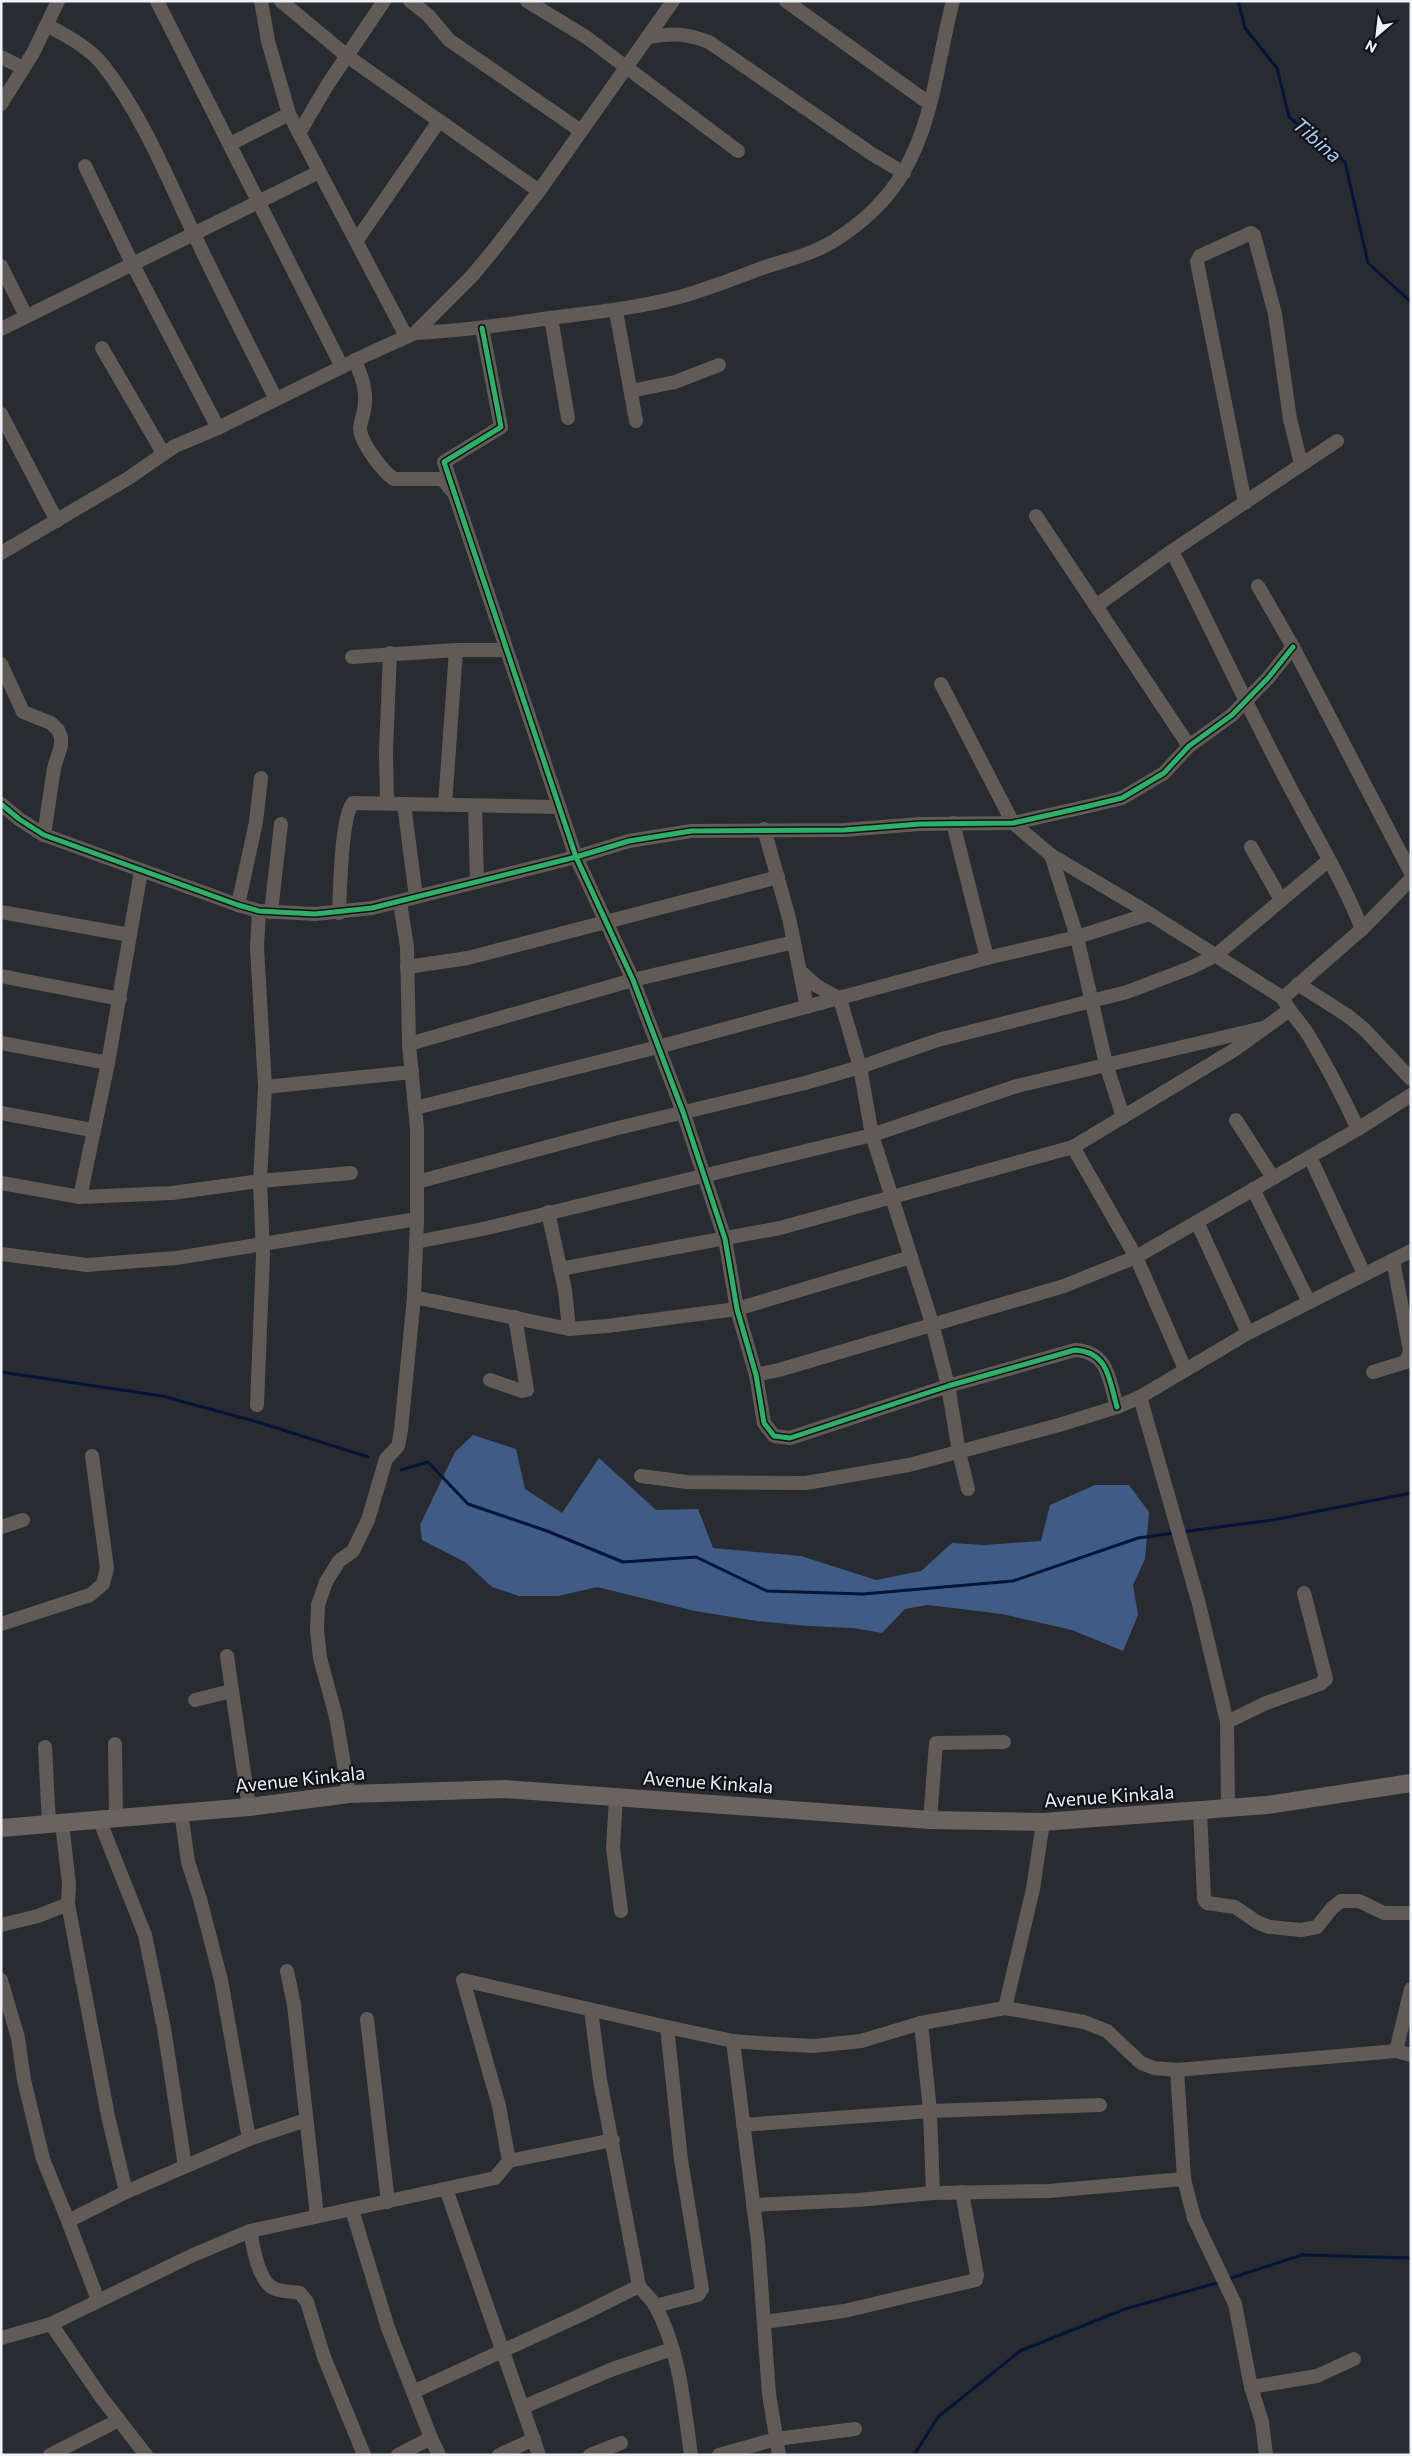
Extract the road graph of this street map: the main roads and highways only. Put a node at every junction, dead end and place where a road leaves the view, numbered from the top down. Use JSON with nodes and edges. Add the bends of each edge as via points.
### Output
{"nodes":[{"id":1,"x":1411,"y":1783,"type":"edge"},
{"id":2,"x":1,"y":1828,"type":"edge"}],
"edges":[{"from":1,"to":2,"type":"main road","name":"Avenue Kinkala","via":[[1267,1805],[1043,1822],[930,1820],[505,1789],[349,1794],[249,1807]]}]}
